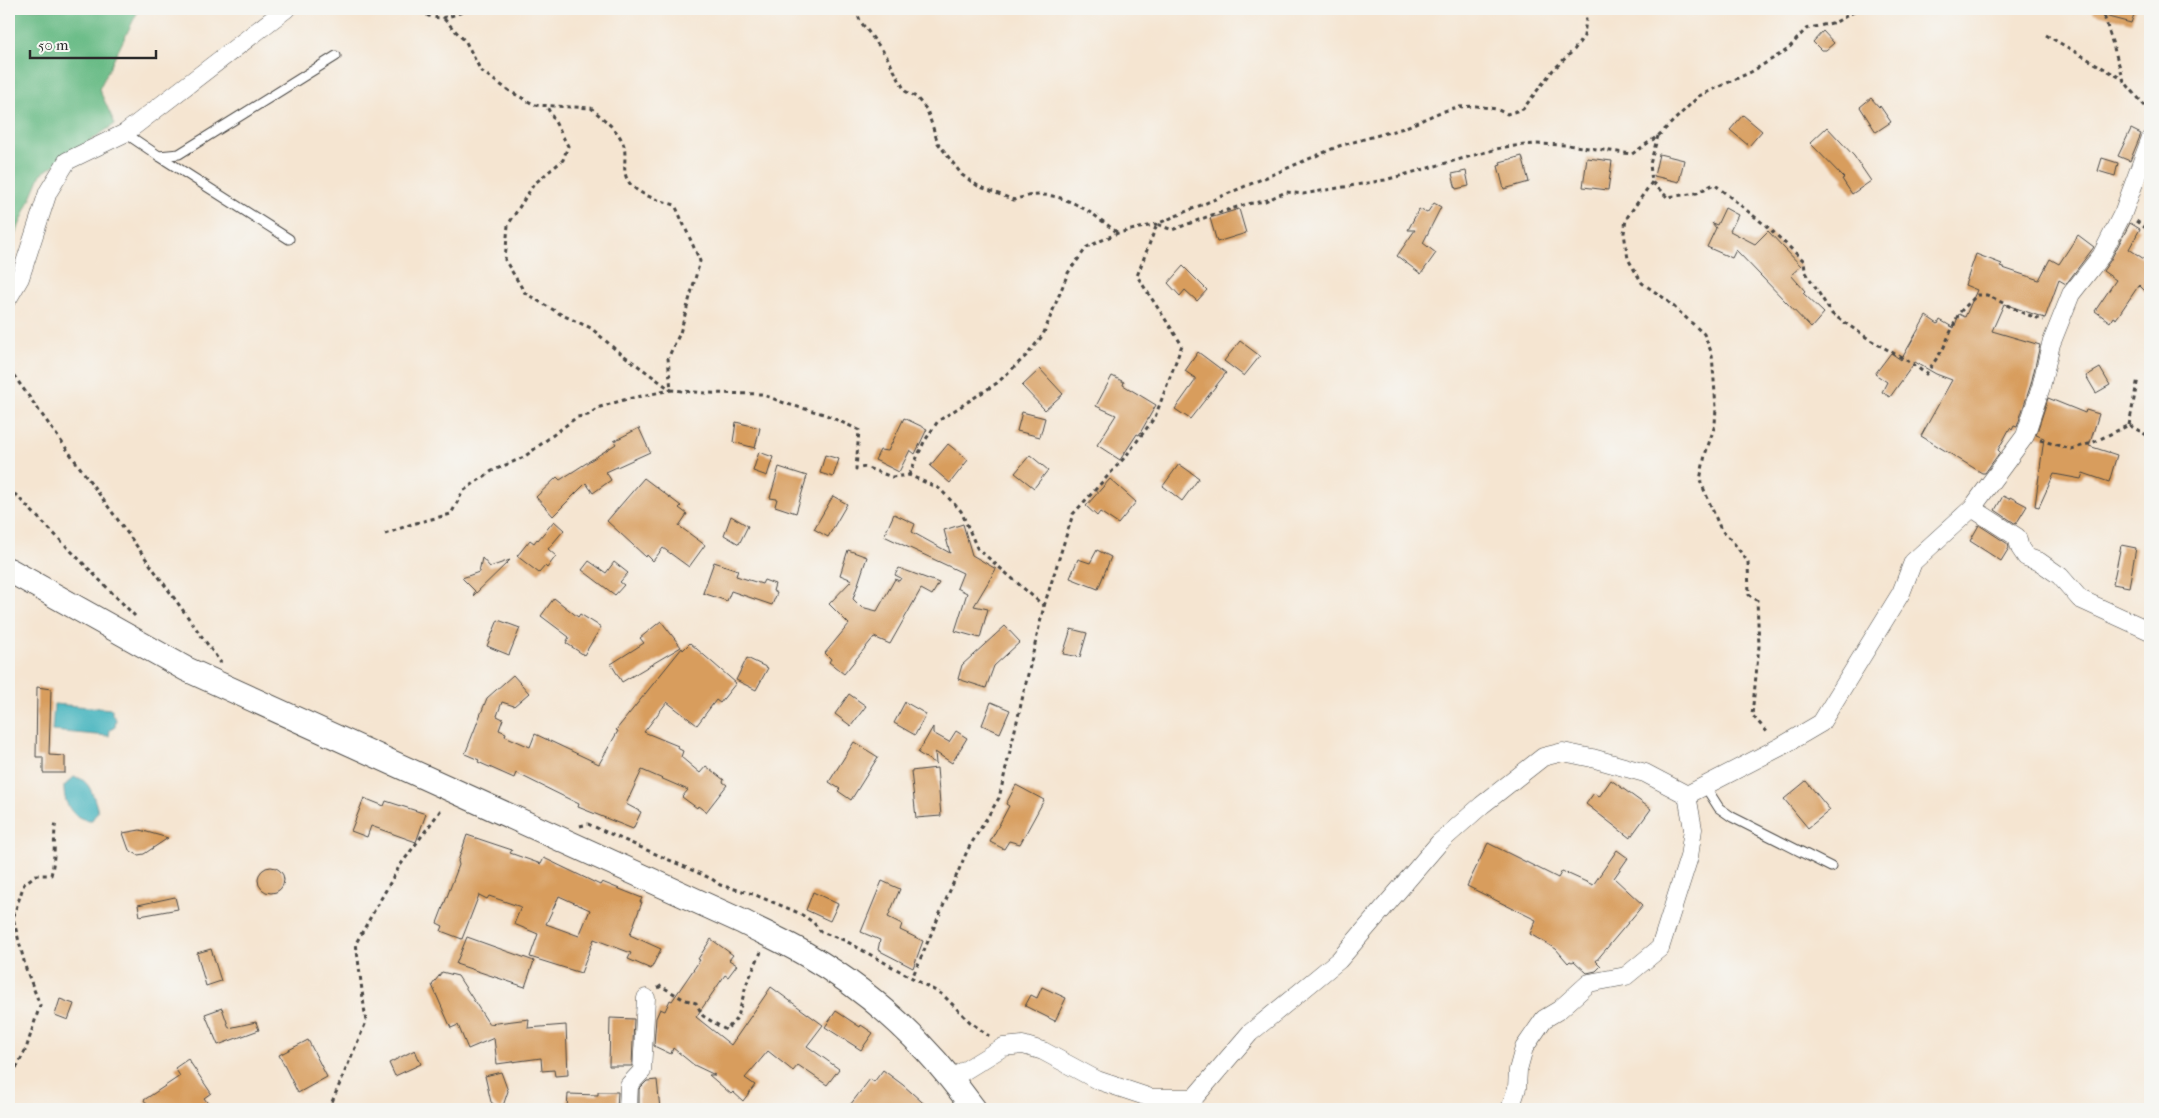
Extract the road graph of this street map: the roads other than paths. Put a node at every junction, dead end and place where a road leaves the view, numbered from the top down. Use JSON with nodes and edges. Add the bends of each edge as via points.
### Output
{"nodes":[{"id":1,"x":286,"y":9,"type":"edge"},
{"id":2,"x":336,"y":56,"type":"dead end"},
{"id":3,"x":125,"y":133,"type":"junction"},
{"id":4,"x":2150,"y":140,"type":"edge"},
{"id":5,"x":159,"y":156,"type":"junction"},
{"id":6,"x":289,"y":239,"type":"dead end"},
{"id":7,"x":9,"y":297,"type":"edge"},
{"id":8,"x":1972,"y":508,"type":"junction"},
{"id":9,"x":9,"y":570,"type":"edge"},
{"id":10,"x":2150,"y":631,"type":"edge"},
{"id":11,"x":1705,"y":786,"type":"junction"},
{"id":12,"x":1687,"y":795,"type":"junction"},
{"id":13,"x":1831,"y":867,"type":"dead end"},
{"id":14,"x":646,"y":998,"type":"road end"},
{"id":15,"x":951,"y":1079,"type":"junction"},
{"id":16,"x":628,"y":1109,"type":"edge"},
{"id":17,"x":974,"y":1109,"type":"edge"},
{"id":18,"x":1510,"y":1109,"type":"edge"}],
"edges":[{"from":1,"to":3,"type":"street"},
{"from":2,"to":5,"type":"lane","via":[[179,154]]},
{"from":3,"to":5,"type":"lane"},
{"from":3,"to":7,"type":"street","via":[[67,161],[48,192],[20,278]]},
{"from":4,"to":8,"type":"street","via":[[2110,239],[2071,294],[2051,344],[2025,436]]},
{"from":5,"to":6,"type":"lane"},
{"from":8,"to":10,"type":"street","via":[[2017,537],[2026,557],[2060,576],[2080,599]]},
{"from":8,"to":11,"type":"street","via":[[1913,562],[1901,593],[1821,723]]},
{"from":9,"to":15,"type":"main road","via":[[186,669],[743,922],[808,955],[867,996],[922,1045]]},
{"from":11,"to":12,"type":"street"},
{"from":11,"to":13,"type":"lane","via":[[1719,808],[1732,817]]},
{"from":12,"to":15,"type":"street","via":[[1645,773],[1592,758],[1563,752],[1543,757],[1488,799],[1439,843],[1339,960],[1250,1033],[1194,1098],[1151,1098],[1098,1080],[1043,1051],[1023,1045],[1003,1047]]},
{"from":12,"to":18,"type":"street","via":[[1693,829],[1689,857],[1660,948],[1626,976],[1589,983],[1544,1019],[1524,1048]]},
{"from":14,"to":16,"type":"street","via":[[642,1071],[629,1085]]},
{"from":15,"to":17,"type":"main road"}]}
